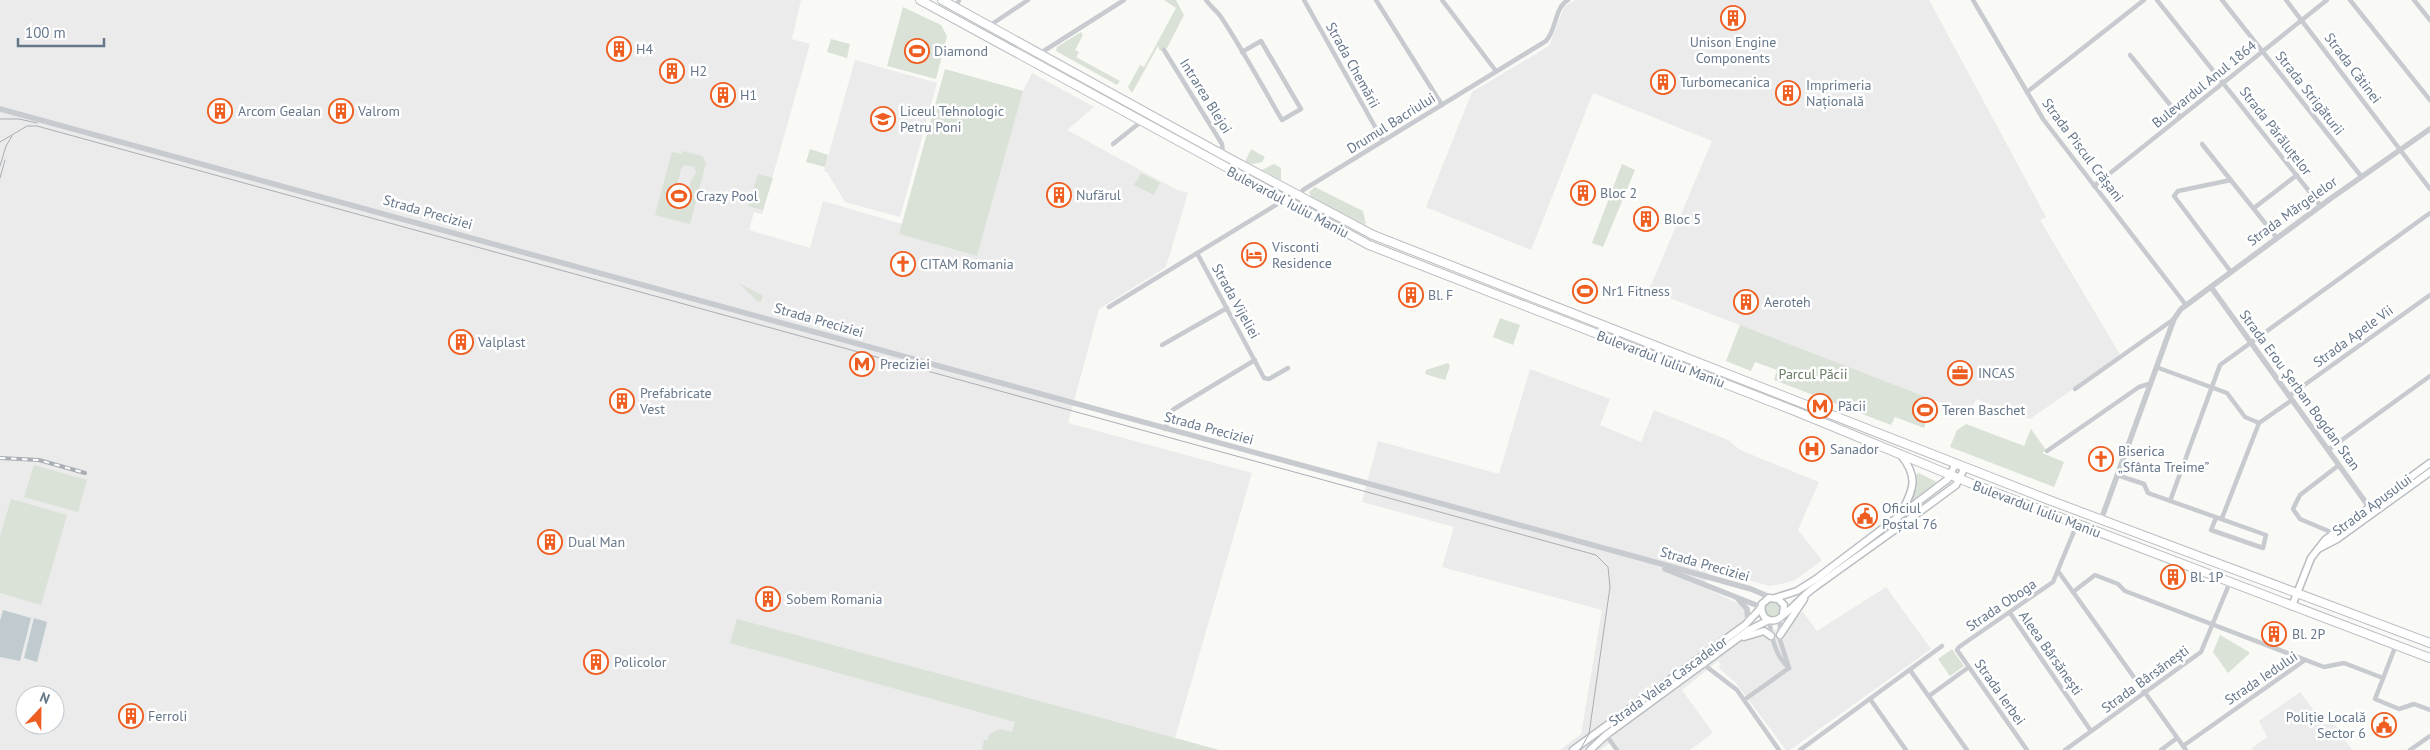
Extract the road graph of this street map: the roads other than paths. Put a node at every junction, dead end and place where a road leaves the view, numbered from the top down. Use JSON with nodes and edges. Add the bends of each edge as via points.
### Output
{"nodes":[{"id":1,"x":920,"y":0,"type":"edge"},
{"id":2,"x":942,"y":0,"type":"edge"},
{"id":3,"x":1028,"y":0,"type":"edge"},
{"id":4,"x":1124,"y":0,"type":"edge"},
{"id":5,"x":1206,"y":0,"type":"edge"},
{"id":6,"x":1304,"y":0,"type":"edge"},
{"id":7,"x":1376,"y":0,"type":"edge"},
{"id":8,"x":1442,"y":0,"type":"edge"},
{"id":9,"x":1568,"y":0,"type":"edge"},
{"id":10,"x":1973,"y":0,"type":"edge"},
{"id":11,"x":2144,"y":0,"type":"edge"},
{"id":12,"x":2157,"y":0,"type":"edge"},
{"id":13,"x":2222,"y":0,"type":"edge"},
{"id":14,"x":2286,"y":0,"type":"edge"},
{"id":15,"x":2327,"y":0,"type":"edge"},
{"id":16,"x":2350,"y":0,"type":"edge"},
{"id":17,"x":2414,"y":0,"type":"edge"},
{"id":18,"x":1561,"y":2,"type":"edge"},
{"id":19,"x":957,"y":4,"type":"edge"},
{"id":20,"x":2302,"y":20,"type":"junction"},
{"id":21,"x":2430,"y":20,"type":"edge"},
{"id":22,"x":989,"y":26,"type":"junction"},
{"id":23,"x":1164,"y":50,"type":"dead end"},
{"id":24,"x":2263,"y":51,"type":"junction"},
{"id":25,"x":1242,"y":52,"type":"junction"},
{"id":26,"x":1039,"y":54,"type":"junction"},
{"id":27,"x":2130,"y":55,"type":"dead end"},
{"id":28,"x":1063,"y":67,"type":"junction"},
{"id":29,"x":1496,"y":71,"type":"junction"},
{"id":30,"x":1058,"y":75,"type":"junction"},
{"id":31,"x":2223,"y":83,"type":"junction"},
{"id":32,"x":2027,"y":92,"type":"junction"},
{"id":33,"x":2430,"y":100,"type":"edge"},
{"id":34,"x":1442,"y":105,"type":"junction"},
{"id":35,"x":0,"y":109,"type":"edge"},
{"id":36,"x":2180,"y":117,"type":"junction"},
{"id":37,"x":1142,"y":121,"type":"junction"},
{"id":38,"x":2430,"y":129,"type":"edge"},
{"id":39,"x":1383,"y":141,"type":"junction"},
{"id":40,"x":1113,"y":144,"type":"dead end"},
{"id":41,"x":2202,"y":144,"type":"dead end"},
{"id":42,"x":2401,"y":150,"type":"junction"},
{"id":43,"x":1223,"y":156,"type":"junction"},
{"id":44,"x":1218,"y":164,"type":"junction"},
{"id":45,"x":2297,"y":175,"type":"junction"},
{"id":46,"x":2361,"y":176,"type":"junction"},
{"id":47,"x":2231,"y":180,"type":"junction"},
{"id":48,"x":2094,"y":186,"type":"junction"},
{"id":49,"x":2430,"y":189,"type":"edge"},
{"id":50,"x":1299,"y":197,"type":"junction"},
{"id":51,"x":1284,"y":200,"type":"junction"},
{"id":52,"x":1295,"y":205,"type":"junction"},
{"id":53,"x":2320,"y":205,"type":"junction"},
{"id":54,"x":2254,"y":208,"type":"junction"},
{"id":55,"x":2430,"y":213,"type":"edge"},
{"id":56,"x":2277,"y":238,"type":"junction"},
{"id":57,"x":1197,"y":254,"type":"junction"},
{"id":58,"x":2231,"y":272,"type":"junction"},
{"id":59,"x":2211,"y":287,"type":"junction"},
{"id":60,"x":2430,"y":295,"type":"edge"},
{"id":61,"x":2186,"y":305,"type":"junction"},
{"id":62,"x":1109,"y":307,"type":"dead end"},
{"id":63,"x":1227,"y":308,"type":"junction"},
{"id":64,"x":2174,"y":319,"type":"junction"},
{"id":65,"x":2251,"y":342,"type":"junction"},
{"id":66,"x":1162,"y":345,"type":"dead end"},
{"id":67,"x":1255,"y":360,"type":"junction"},
{"id":68,"x":2156,"y":367,"type":"junction"},
{"id":69,"x":1288,"y":368,"type":"dead end"},
{"id":70,"x":2430,"y":376,"type":"edge"},
{"id":71,"x":2149,"y":384,"type":"junction"},
{"id":72,"x":2212,"y":388,"type":"junction"},
{"id":73,"x":2075,"y":389,"type":"dead end"},
{"id":74,"x":2290,"y":398,"type":"junction"},
{"id":75,"x":2259,"y":423,"type":"junction"},
{"id":76,"x":1165,"y":429,"type":"junction"},
{"id":77,"x":2328,"y":450,"type":"junction"},
{"id":78,"x":2046,"y":451,"type":"dead end"},
{"id":79,"x":1898,"y":452,"type":"junction"},
{"id":80,"x":1956,"y":463,"type":"junction"},
{"id":81,"x":2430,"y":463,"type":"edge"},
{"id":82,"x":2339,"y":465,"type":"junction"},
{"id":83,"x":1965,"y":467,"type":"junction"},
{"id":84,"x":2430,"y":472,"type":"edge"},
{"id":85,"x":2117,"y":474,"type":"junction"},
{"id":86,"x":1951,"y":476,"type":"junction"},
{"id":87,"x":1960,"y":480,"type":"junction"},
{"id":88,"x":2170,"y":501,"type":"junction"},
{"id":89,"x":2369,"y":507,"type":"junction"},
{"id":90,"x":2373,"y":513,"type":"junction"},
{"id":91,"x":1899,"y":516,"type":"junction"},
{"id":92,"x":2216,"y":518,"type":"junction"},
{"id":93,"x":2222,"y":518,"type":"junction"},
{"id":94,"x":2101,"y":520,"type":"junction"},
{"id":95,"x":2077,"y":524,"type":"junction"},
{"id":96,"x":2335,"y":536,"type":"junction"},
{"id":97,"x":1667,"y":568,"type":"junction"},
{"id":98,"x":2058,"y":572,"type":"junction"},
{"id":99,"x":2230,"y":582,"type":"junction"},
{"id":100,"x":1809,"y":592,"type":"junction"},
{"id":101,"x":2073,"y":592,"type":"junction"},
{"id":102,"x":1732,"y":594,"type":"junction"},
{"id":103,"x":2297,"y":594,"type":"junction"},
{"id":104,"x":1774,"y":598,"type":"junction"},
{"id":105,"x":2292,"y":606,"type":"junction"},
{"id":106,"x":1761,"y":608,"type":"junction"},
{"id":107,"x":2010,"y":613,"type":"junction"},
{"id":108,"x":1781,"y":616,"type":"junction"},
{"id":109,"x":1769,"y":620,"type":"junction"},
{"id":110,"x":1748,"y":622,"type":"junction"},
{"id":111,"x":2213,"y":625,"type":"junction"},
{"id":112,"x":1780,"y":635,"type":"junction"},
{"id":113,"x":1771,"y":636,"type":"junction"},
{"id":114,"x":1733,"y":642,"type":"junction"},
{"id":115,"x":2430,"y":643,"type":"edge"},
{"id":116,"x":2396,"y":645,"type":"junction"},
{"id":117,"x":1942,"y":646,"type":"dead end"},
{"id":118,"x":1959,"y":647,"type":"joint"},
{"id":119,"x":2430,"y":658,"type":"edge"},
{"id":120,"x":2305,"y":660,"type":"junction"},
{"id":121,"x":1703,"y":664,"type":"junction"},
{"id":122,"x":1969,"y":667,"type":"junction"},
{"id":123,"x":1789,"y":668,"type":"junction"},
{"id":124,"x":1910,"y":670,"type":"junction"},
{"id":125,"x":2383,"y":678,"type":"junction"},
{"id":126,"x":2145,"y":693,"type":"junction"},
{"id":127,"x":1929,"y":696,"type":"junction"},
{"id":128,"x":1870,"y":699,"type":"junction"},
{"id":129,"x":1744,"y":700,"type":"junction"},
{"id":130,"x":2430,"y":710,"type":"edge"},
{"id":131,"x":2092,"y":731,"type":"junction"},
{"id":132,"x":1606,"y":735,"type":"junction"},
{"id":133,"x":2430,"y":736,"type":"edge"},
{"id":134,"x":2177,"y":738,"type":"junction"},
{"id":135,"x":2184,"y":748,"type":"edge"},
{"id":136,"x":1573,"y":750,"type":"edge"},
{"id":137,"x":1590,"y":750,"type":"edge"},
{"id":138,"x":1617,"y":750,"type":"edge"},
{"id":139,"x":1780,"y":750,"type":"edge"},
{"id":140,"x":1800,"y":750,"type":"edge"},
{"id":141,"x":1906,"y":750,"type":"edge"},
{"id":142,"x":1967,"y":750,"type":"edge"},
{"id":143,"x":2027,"y":750,"type":"edge"},
{"id":144,"x":2065,"y":750,"type":"edge"},
{"id":145,"x":2161,"y":750,"type":"edge"},
{"id":146,"x":2410,"y":750,"type":"edge"}],
"edges":[{"from":1,"to":30,"type":"main road","name":"Bulevardul Iuliu Maniu"},
{"from":2,"to":19,"type":"main road","name":"Bulevardul Iuliu Maniu"},
{"from":3,"to":22,"type":"street"},
{"from":4,"to":26,"type":"street"},
{"from":5,"to":25,"type":"street"},
{"from":6,"to":39,"type":"street","name":"Strada Chemării"},
{"from":7,"to":34,"type":"street"},
{"from":8,"to":29,"type":"street"},
{"from":9,"to":18,"type":"street","name":"Drumul Bacriului"},
{"from":10,"to":32,"type":"street","name":"Strada Piscul Crășani"},
{"from":11,"to":32,"type":"street"},
{"from":12,"to":31,"type":"street","name":"Strada Părăluțelor"},
{"from":13,"to":24,"type":"street","name":"Strada Strigăturii"},
{"from":14,"to":20,"type":"street","name":"Strada Cătinei"},
{"from":15,"to":20,"type":"street","name":"Bulevardul Anul 1864"},
{"from":16,"to":33,"type":"street"},
{"from":17,"to":21,"type":"street"},
{"from":18,"to":29,"type":"street","name":"Drumul Bacriului","via":[[1548,39]]},
{"from":19,"to":22,"type":"main road","name":"Bulevardul Iuliu Maniu"},
{"from":20,"to":24,"type":"street","name":"Bulevardul Anul 1864"},
{"from":20,"to":42,"type":"street","name":"Strada Cătinei"},
{"from":22,"to":26,"type":"main road","name":"Bulevardul Iuliu Maniu"},
{"from":23,"to":43,"type":"street","name":"Intrarea Blejoi","via":[[1222,144]]},
{"from":24,"to":31,"type":"street","name":"Bulevardul Anul 1864"},
{"from":24,"to":46,"type":"street","name":"Strada Strigăturii"},
{"from":25,"to":25,"type":"street","via":[[1282,120],[1300,109],[1261,41]]},
{"from":26,"to":28,"type":"main road","name":"Bulevardul Iuliu Maniu"},
{"from":27,"to":36,"type":"street"},
{"from":28,"to":30,"type":"main road"},
{"from":28,"to":43,"type":"main road","name":"Bulevardul Iuliu Maniu"},
{"from":29,"to":34,"type":"street","name":"Drumul Bacriului"},
{"from":30,"to":37,"type":"main road","name":"Bulevardul Iuliu Maniu"},
{"from":31,"to":36,"type":"street","name":"Bulevardul Anul 1864"},
{"from":31,"to":45,"type":"street","name":"Strada Părăluțelor"},
{"from":32,"to":48,"type":"street","name":"Strada Piscul Crășani","via":[[2043,119]]},
{"from":34,"to":39,"type":"street","name":"Drumul Bacriului"},
{"from":35,"to":76,"type":"street","name":"Strada Preciziei"},
{"from":36,"to":48,"type":"street","name":"Bulevardul Anul 1864"},
{"from":37,"to":40,"type":"street"},
{"from":37,"to":44,"type":"main road","name":"Bulevardul Iuliu Maniu"},
{"from":38,"to":42,"type":"street","name":"Strada Mărgelelor"},
{"from":39,"to":50,"type":"street","name":"Drumul Bacriului","via":[[1303,190]]},
{"from":41,"to":47,"type":"street"},
{"from":42,"to":46,"type":"street","name":"Strada Mărgelelor"},
{"from":42,"to":49,"type":"street","name":"Strada Cătinei"},
{"from":43,"to":44,"type":"main road"},
{"from":43,"to":50,"type":"main road","name":"Bulevardul Iuliu Maniu"},
{"from":44,"to":51,"type":"main road","name":"Bulevardul Iuliu Maniu"},
{"from":45,"to":53,"type":"street","name":"Strada Părăluțelor"},
{"from":45,"to":54,"type":"street"},
{"from":46,"to":53,"type":"street","name":"Strada Mărgelelor"},
{"from":47,"to":54,"type":"street"},
{"from":47,"to":58,"type":"street","via":[[2178,191],[2174,196]]},
{"from":48,"to":61,"type":"street","name":"Strada Piscul Crășani"},
{"from":50,"to":52,"type":"main road"},
{"from":50,"to":80,"type":"main road","name":"Bulevardul Iuliu Maniu","via":[[1417,253]]},
{"from":51,"to":52,"type":"main road","name":"Bulevardul Iuliu Maniu"},
{"from":51,"to":57,"type":"street","name":"Strada Vijeliei"},
{"from":52,"to":79,"type":"main road","name":"Bulevardul Iuliu Maniu","via":[[1360,241],[1408,261]]},
{"from":53,"to":56,"type":"street","name":"Strada Mărgelelor"},
{"from":54,"to":56,"type":"street"},
{"from":55,"to":65,"type":"street"},
{"from":56,"to":58,"type":"street","name":"Strada Mărgelelor"},
{"from":57,"to":62,"type":"street","name":"Strada Vijeliei"},
{"from":57,"to":63,"type":"street","name":"Strada Vijeliei"},
{"from":58,"to":59,"type":"street","name":"Strada Mărgelelor"},
{"from":59,"to":61,"type":"street","name":"Strada Mărgelelor"},
{"from":59,"to":65,"type":"street","name":"Strada Erou Șerban Bogdan Stan"},
{"from":60,"to":74,"type":"street","name":"Strada Apele Vii"},
{"from":61,"to":64,"type":"street","name":"Strada Mărgelelor"},
{"from":63,"to":66,"type":"street"},
{"from":63,"to":67,"type":"street","name":"Strada Vijeliei"},
{"from":64,"to":68,"type":"street","name":"Strada Mărgelelor"},
{"from":64,"to":73,"type":"street","name":"Strada Mărgelelor"},
{"from":65,"to":72,"type":"street","via":[[2220,365]]},
{"from":65,"to":74,"type":"street","name":"Strada Erou Șerban Bogdan Stan"},
{"from":67,"to":69,"type":"street","name":"Strada Vijeliei","via":[[1266,379]]},
{"from":67,"to":76,"type":"street","via":[[1177,406],[1170,413]]},
{"from":68,"to":71,"type":"street","name":"Strada Mărgelelor"},
{"from":68,"to":72,"type":"street"},
{"from":70,"to":77,"type":"street"},
{"from":71,"to":78,"type":"street","via":[[2139,387]]},
{"from":71,"to":85,"type":"street","name":"Strada Mărgelelor"},
{"from":72,"to":75,"type":"street","via":[[2227,394],[2245,417]]},
{"from":72,"to":88,"type":"street"},
{"from":74,"to":75,"type":"street","name":"Strada Apele Vii"},
{"from":74,"to":77,"type":"street","name":"Strada Erou Șerban Bogdan Stan"},
{"from":75,"to":93,"type":"street"},
{"from":76,"to":97,"type":"street","name":"Strada Preciziei"},
{"from":77,"to":82,"type":"street","name":"Strada Erou Șerban Bogdan Stan"},
{"from":79,"to":86,"type":"main road","name":"Bulevardul Iuliu Maniu"},
{"from":79,"to":91,"type":"main road","via":[[1913,478],[1910,494]]},
{"from":80,"to":83,"type":"main road","name":"Bulevardul Iuliu Maniu"},
{"from":80,"to":86,"type":"main road"},
{"from":81,"to":89,"type":"main road","name":"Strada Apusului"},
{"from":82,"to":89,"type":"street","name":"Strada Erou Șerban Bogdan Stan"},
{"from":82,"to":96,"type":"street","via":[[2300,495],[2293,508],[2300,520]]},
{"from":83,"to":87,"type":"main road"},
{"from":83,"to":94,"type":"main road","name":"Bulevardul Iuliu Maniu"},
{"from":84,"to":90,"type":"main road","name":"Strada Apusului"},
{"from":85,"to":88,"type":"street","via":[[2144,484],[2148,493]]},
{"from":85,"to":94,"type":"street","name":"Strada Mărgelelor"},
{"from":86,"to":87,"type":"main road","name":"Bulevardul Iuliu Maniu"},
{"from":86,"to":91,"type":"main road"},
{"from":87,"to":95,"type":"main road","name":"Bulevardul Iuliu Maniu"},
{"from":87,"to":100,"type":"main road"},
{"from":88,"to":92,"type":"street"},
{"from":89,"to":90,"type":"main road"},
{"from":89,"to":96,"type":"main road","name":"Strada Apusului"},
{"from":90,"to":96,"type":"main road","name":"Strada Apusului"},
{"from":91,"to":104,"type":"main road","via":[[1806,586]]},
{"from":92,"to":93,"type":"street"},
{"from":92,"to":93,"type":"street","via":[[2211,530],[2262,549],[2266,535]]},
{"from":94,"to":103,"type":"main road","name":"Bulevardul Iuliu Maniu"},
{"from":95,"to":98,"type":"street","name":"Strada Oboga"},
{"from":95,"to":99,"type":"main road","name":"Bulevardul Iuliu Maniu"},
{"from":96,"to":103,"type":"main road","name":"Strada Apusului","via":[[2310,558]]},
{"from":97,"to":102,"type":"street","name":"Strada Preciziei"},
{"from":97,"to":104,"type":"street","name":"Strada Preciziei"},
{"from":98,"to":101,"type":"street"},
{"from":98,"to":107,"type":"street","name":"Strada Oboga","via":[[2051,584]]},
{"from":99,"to":105,"type":"main road","name":"Bulevardul Iuliu Maniu"},
{"from":99,"to":111,"type":"street","name":"Strada Bârsănești"},
{"from":100,"to":108,"type":"main road"},
{"from":100,"to":112,"type":"main road"},
{"from":101,"to":111,"type":"street","via":[[2095,575],[2118,584],[2126,591]]},
{"from":101,"to":126,"type":"street"},
{"from":102,"to":106,"type":"street","name":"Strada Preciziei"},
{"from":102,"to":110,"type":"street","via":[[1747,609]]},
{"from":103,"to":105,"type":"main road","name":"Strada Apusului"},
{"from":103,"to":115,"type":"main road","name":"Bulevardul Iuliu Maniu"},
{"from":104,"to":106,"type":"main road","via":[[1764,602]]},
{"from":104,"to":108,"type":"main road","via":[[1784,605]]},
{"from":105,"to":116,"type":"main road","name":"Bulevardul Iuliu Maniu"},
{"from":106,"to":109,"type":"main road"},
{"from":106,"to":110,"type":"main road","name":"Strada Valea Cascadelor"},
{"from":107,"to":118,"type":"street","name":"Strada Oboga"},
{"from":107,"to":131,"type":"street","name":"Aleea Bârsănești"},
{"from":108,"to":109,"type":"main road"},
{"from":108,"to":112,"type":"street"},
{"from":109,"to":113,"type":"street"},
{"from":109,"to":114,"type":"main road","name":"Strada Valea Cascadelor"},
{"from":110,"to":136,"type":"main road","name":"Strada Valea Cascadelor"},
{"from":111,"to":120,"type":"street"},
{"from":111,"to":126,"type":"street","name":"Strada Bârsănești","via":[[2201,652]]},
{"from":112,"to":123,"type":"street"},
{"from":113,"to":114,"type":"main road","via":[[1761,631]]},
{"from":113,"to":123,"type":"street","via":[[1778,654]]},
{"from":114,"to":121,"type":"main road","name":"Strada Valea Cascadelor"},
{"from":116,"to":119,"type":"main road","name":"Bulevardul Iuliu Maniu"},
{"from":116,"to":125,"type":"street"},
{"from":117,"to":124,"type":"street"},
{"from":118,"to":122,"type":"street","name":"Strada Ierbei","via":[[1958,651]]},
{"from":120,"to":125,"type":"street","name":"Strada Iedului","via":[[2324,667],[2344,663]]},
{"from":120,"to":135,"type":"street","name":"Strada Iedului"},
{"from":121,"to":129,"type":"street","via":[[1737,690]]},
{"from":121,"to":132,"type":"main road","name":"Strada Valea Cascadelor"},
{"from":122,"to":127,"type":"street"},
{"from":122,"to":143,"type":"street","name":"Strada Ierbei"},
{"from":123,"to":129,"type":"street"},
{"from":124,"to":127,"type":"street"},
{"from":124,"to":128,"type":"street"},
{"from":125,"to":130,"type":"street","via":[[2376,700],[2399,710],[2414,704]]},
{"from":126,"to":131,"type":"street","name":"Strada Bârsănești"},
{"from":126,"to":134,"type":"street"},
{"from":127,"to":142,"type":"street"},
{"from":128,"to":140,"type":"street"},
{"from":128,"to":141,"type":"street"},
{"from":129,"to":139,"type":"street"},
{"from":131,"to":144,"type":"street","name":"Strada Bârsănești"},
{"from":132,"to":137,"type":"main road","name":"Strada Valea Cascadelor"},
{"from":132,"to":138,"type":"street"},
{"from":133,"to":146,"type":"street"},
{"from":134,"to":135,"type":"street"},
{"from":134,"to":145,"type":"street"}]}
